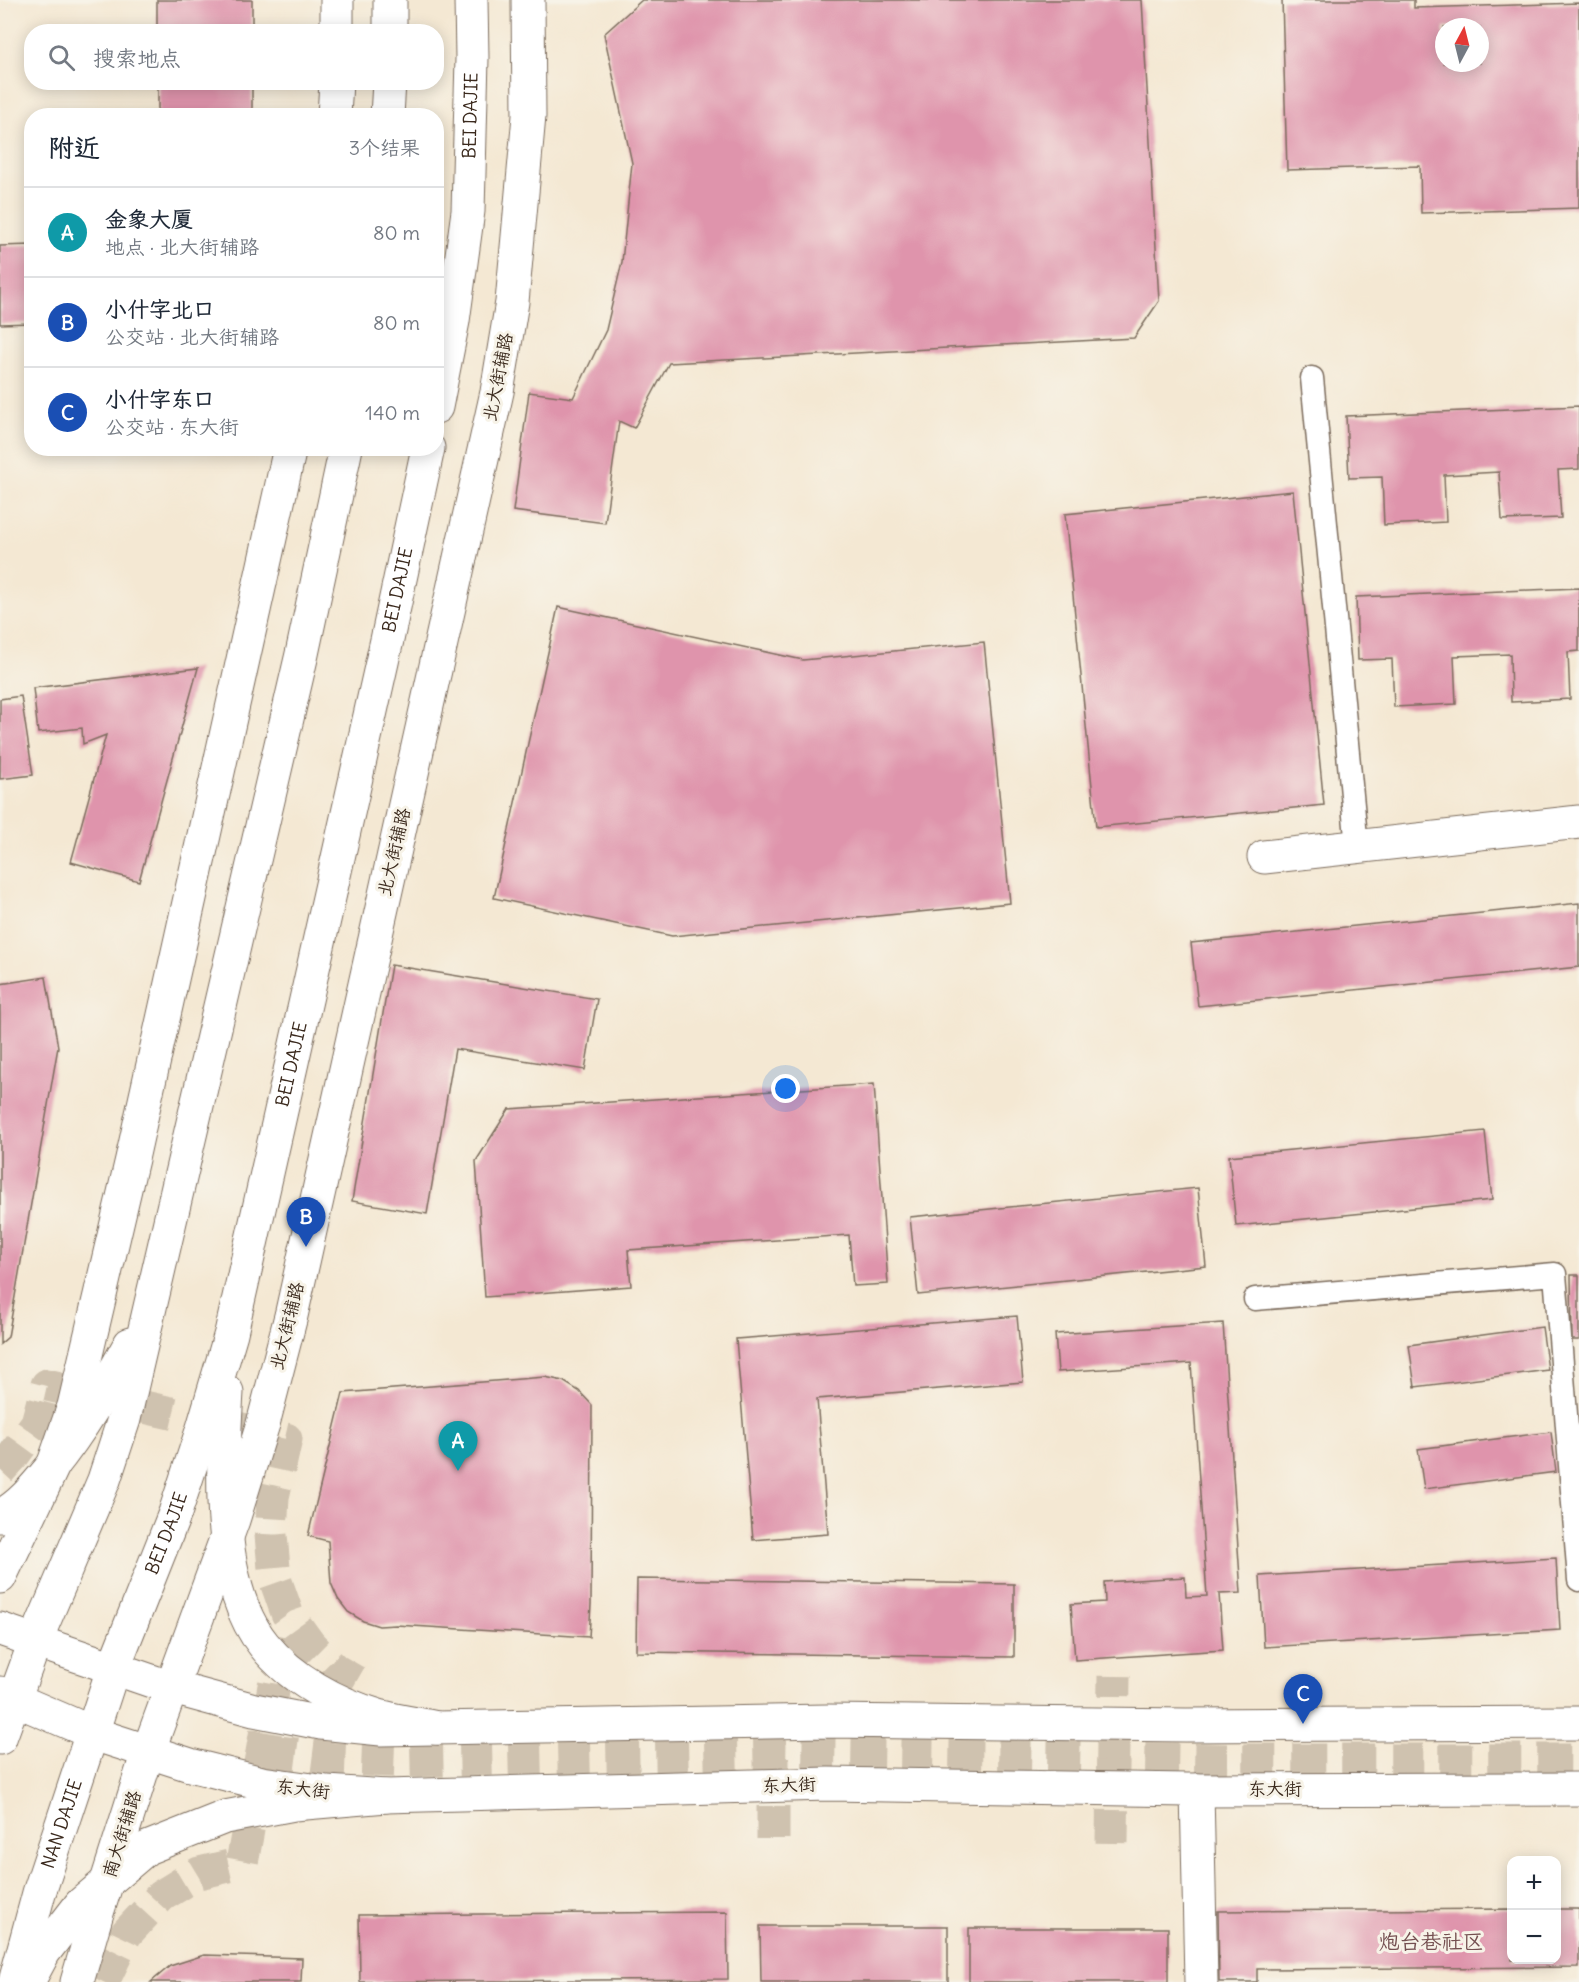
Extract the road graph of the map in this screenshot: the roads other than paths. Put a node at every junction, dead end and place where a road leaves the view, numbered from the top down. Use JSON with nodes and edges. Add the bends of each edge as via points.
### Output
{"nodes":[{"id":1,"x":338,"y":0,"type":"edge"},
{"id":2,"x":390,"y":0,"type":"edge"},
{"id":3,"x":471,"y":0,"type":"edge"},
{"id":4,"x":528,"y":0,"type":"edge"},
{"id":5,"x":337,"y":24,"type":"edge"},
{"id":6,"x":390,"y":24,"type":"edge"},
{"id":7,"x":336,"y":90,"type":"edge"},
{"id":8,"x":389,"y":90,"type":"edge"},
{"id":9,"x":334,"y":108,"type":"edge"},
{"id":10,"x":387,"y":108,"type":"edge"},
{"id":11,"x":444,"y":367,"type":"edge"},
{"id":12,"x":1312,"y":378,"type":"dead end"},
{"id":13,"x":288,"y":456,"type":"edge"},
{"id":14,"x":344,"y":456,"type":"edge"},
{"id":15,"x":426,"y":456,"type":"edge"},
{"id":16,"x":1579,"y":822,"type":"edge"},
{"id":17,"x":1357,"y":847,"type":"junction"},
{"id":18,"x":1264,"y":857,"type":"dead end"},
{"id":19,"x":153,"y":1299,"type":"junction"},
{"id":20,"x":1255,"y":1299,"type":"dead end"},
{"id":21,"x":231,"y":1333,"type":"junction"},
{"id":22,"x":52,"y":1466,"type":"junction"},
{"id":23,"x":0,"y":1516,"type":"edge"},
{"id":24,"x":226,"y":1536,"type":"junction"},
{"id":25,"x":0,"y":1577,"type":"edge"},
{"id":26,"x":1579,"y":1580,"type":"edge"},
{"id":27,"x":0,"y":1629,"type":"edge"},
{"id":28,"x":35,"y":1642,"type":"junction"},
{"id":29,"x":113,"y":1669,"type":"junction"},
{"id":30,"x":171,"y":1687,"type":"junction"},
{"id":31,"x":7,"y":1696,"type":"edge"},
{"id":32,"x":1579,"y":1723,"type":"edge"},
{"id":33,"x":437,"y":1728,"type":"junction"},
{"id":34,"x":92,"y":1733,"type":"junction"},
{"id":35,"x":0,"y":1738,"type":"edge"},
{"id":36,"x":148,"y":1752,"type":"junction"},
{"id":37,"x":1579,"y":1789,"type":"edge"},
{"id":38,"x":1197,"y":1790,"type":"junction"},
{"id":39,"x":386,"y":1796,"type":"junction"},
{"id":40,"x":107,"y":1882,"type":"junction"},
{"id":41,"x":15,"y":1982,"type":"edge"},
{"id":42,"x":28,"y":1982,"type":"edge"},
{"id":43,"x":77,"y":1982,"type":"edge"},
{"id":44,"x":1201,"y":1982,"type":"edge"}],
"edges":[{"from":1,"to":5,"type":"main road"},
{"from":2,"to":6,"type":"main road"},
{"from":3,"to":11,"type":"main road","name":"BEI DAJIE","via":[[468,211]]},
{"from":4,"to":24,"type":"main road","name":"北大街辅路","via":[[529,116],[512,302],[497,392],[291,1316]]},
{"from":7,"to":9,"type":"main road"},
{"from":8,"to":10,"type":"main road"},
{"from":12,"to":17,"type":"lane"},
{"from":13,"to":22,"type":"main road","via":[[130,1170],[74,1406]]},
{"from":14,"to":19,"type":"main road"},
{"from":15,"to":21,"type":"main road","name":"BEI DAJIE"},
{"from":16,"to":17,"type":"main road"},
{"from":17,"to":18,"type":"main road"},
{"from":19,"to":22,"type":"main road","via":[[111,1380]]},
{"from":19,"to":28,"type":"main road","via":[[124,1419],[104,1480]]},
{"from":20,"to":26,"type":"lane","via":[[1555,1274]]},
{"from":21,"to":24,"type":"main road","via":[[225,1432]]},
{"from":21,"to":29,"type":"main road","name":"BEI DAJIE","via":[[175,1513]]},
{"from":22,"to":23,"type":"main road","via":[[36,1487]]},
{"from":22,"to":25,"type":"main road"},
{"from":24,"to":30,"type":"main road","name":"北大街辅路"},
{"from":24,"to":33,"type":"main road","via":[[245,1614],[263,1644],[292,1673],[336,1699],[379,1716]]},
{"from":27,"to":28,"type":"main road"},
{"from":28,"to":29,"type":"main road"},
{"from":28,"to":31,"type":"main road"},
{"from":29,"to":30,"type":"main road"},
{"from":29,"to":34,"type":"main road","name":"NAN DAJIE"},
{"from":30,"to":33,"type":"main road","via":[[321,1723],[381,1729]]},
{"from":30,"to":36,"type":"main road","name":"南大街辅路"},
{"from":31,"to":34,"type":"main road","name":"东大街"},
{"from":31,"to":35,"type":"main road"},
{"from":32,"to":33,"type":"main road","via":[[1174,1725],[827,1721]]},
{"from":34,"to":36,"type":"main road","name":"东大街"},
{"from":34,"to":41,"type":"main road","name":"NAN DAJIE","via":[[39,1893]]},
{"from":36,"to":39,"type":"main road","name":"东大街","via":[[262,1783]]},
{"from":36,"to":40,"type":"main road","name":"南大街辅路"},
{"from":37,"to":38,"type":"main road","name":"东大街"},
{"from":38,"to":39,"type":"main road","name":"东大街","via":[[828,1784]]},
{"from":38,"to":44,"type":"main road"},
{"from":39,"to":40,"type":"main road","via":[[294,1804],[225,1817],[147,1848]]},
{"from":40,"to":42,"type":"main road","via":[[81,1904],[44,1952]]},
{"from":40,"to":43,"type":"main road","name":"南大街辅路"}]}
